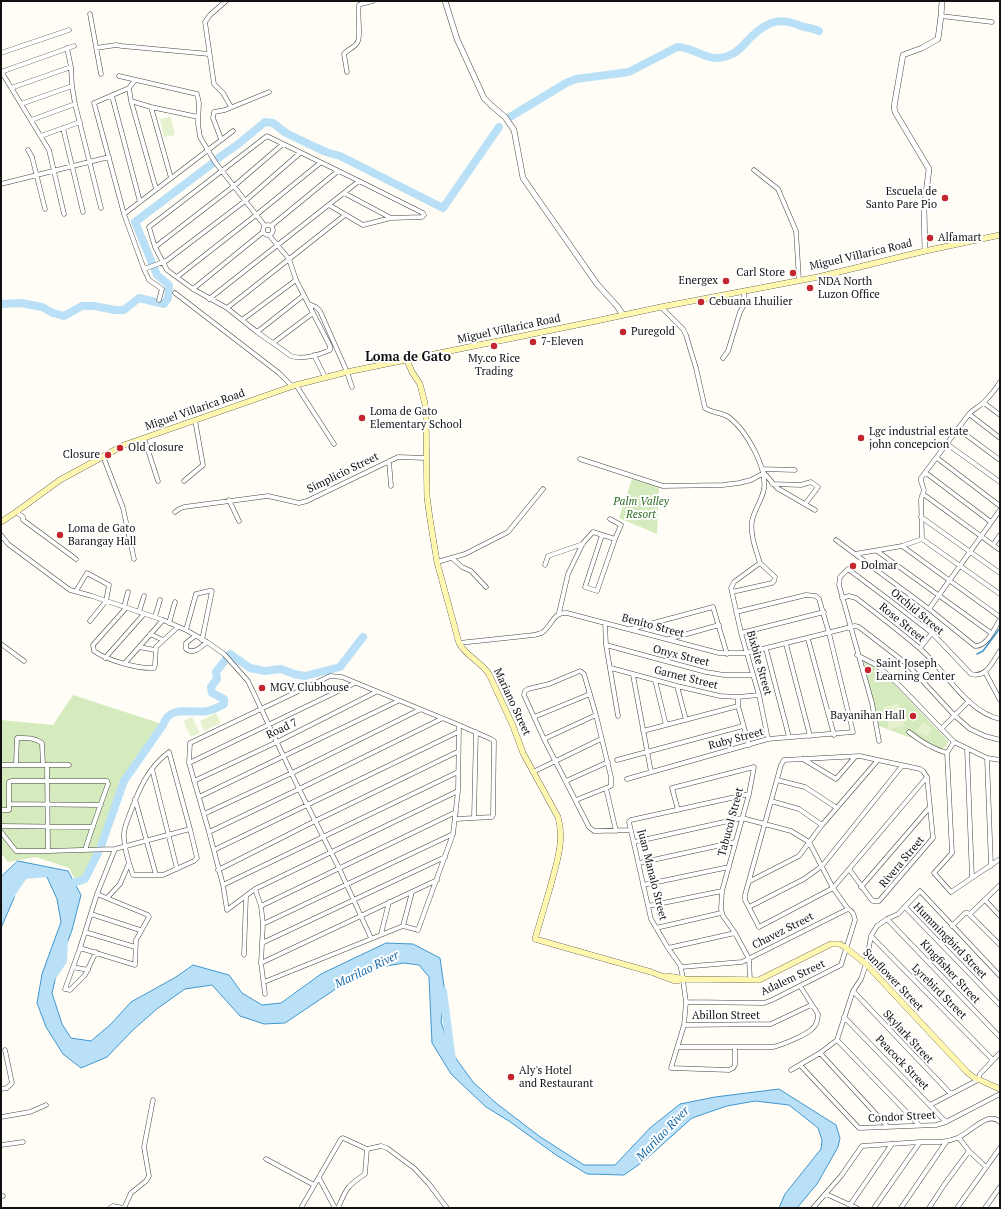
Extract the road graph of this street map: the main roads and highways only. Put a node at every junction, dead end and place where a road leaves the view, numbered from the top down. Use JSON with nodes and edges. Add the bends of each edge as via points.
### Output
{"nodes":[{"id":1,"x":1000,"y":235,"type":"edge"},
{"id":2,"x":408,"y":360,"type":"junction"},
{"id":3,"x":1,"y":522,"type":"edge"},
{"id":4,"x":535,"y":939,"type":"joint"},
{"id":5,"x":1000,"y":1090,"type":"edge"}],
"edges":[{"from":1,"to":2,"type":"main road","name":"Miguel Villarica Road","via":[[818,277],[661,306]]},
{"from":2,"to":3,"type":"main road","name":"Miguel Villarica Road","via":[[294,386],[124,445],[60,480]]},
{"from":2,"to":4,"type":"main road","name":"Mariano Street","via":[[420,384],[425,404],[427,497],[437,562],[459,643],[488,674],[523,753],[558,817],[561,835],[557,860]]},
{"from":4,"to":5,"type":"main road","name":"Sunflower Street","via":[[664,976],[684,979],[759,980],[831,944],[840,944],[866,964],[967,1072]]}]}
